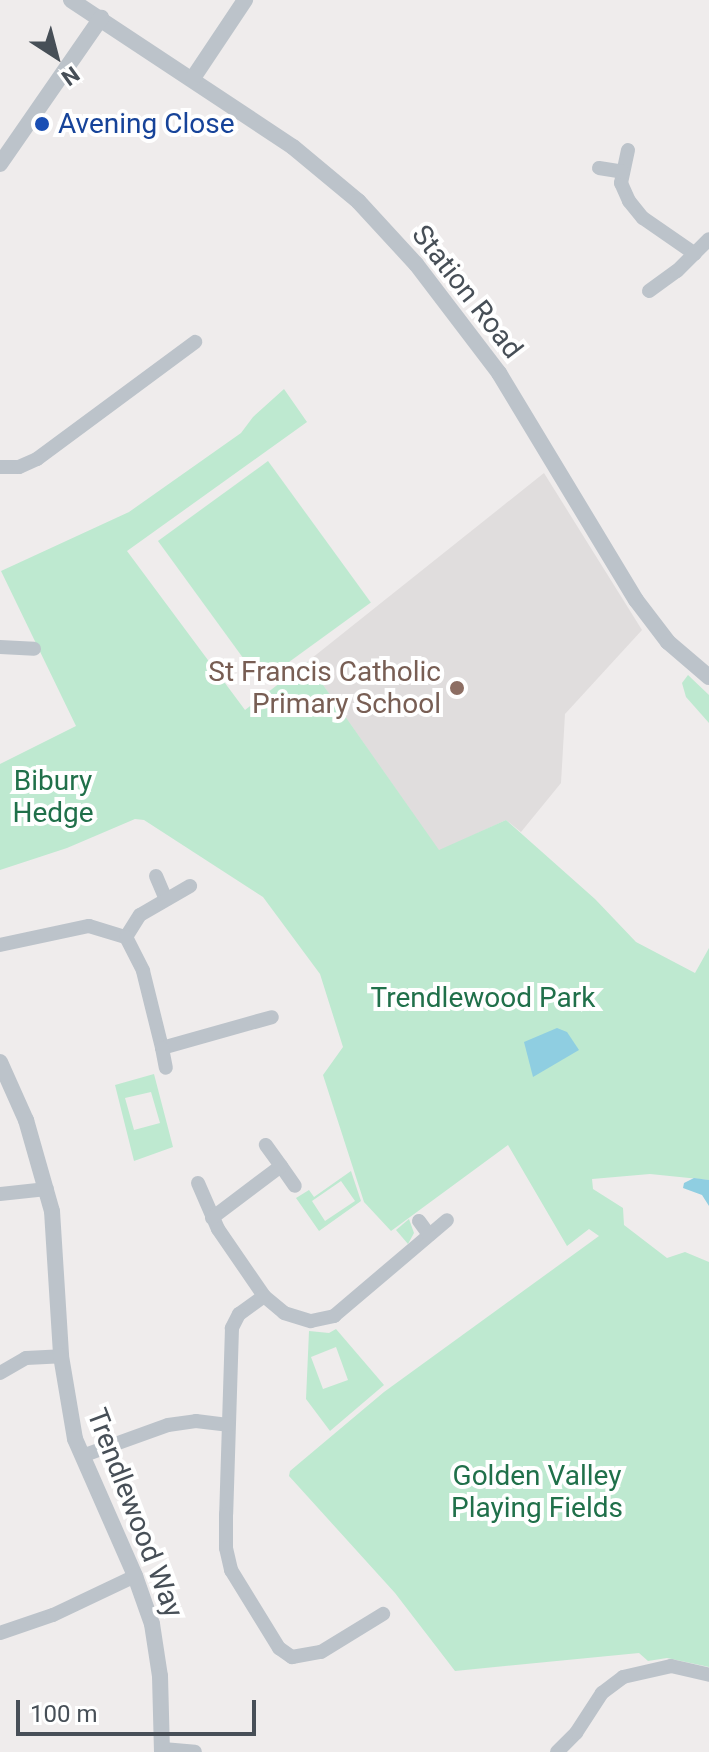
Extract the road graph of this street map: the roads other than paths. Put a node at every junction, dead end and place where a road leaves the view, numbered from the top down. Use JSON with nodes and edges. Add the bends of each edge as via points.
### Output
{"nodes":[{"id":1,"x":71,"y":0,"type":"edge"},
{"id":2,"x":245,"y":0,"type":"edge"},
{"id":3,"x":101,"y":18,"type":"junction"},
{"id":4,"x":193,"y":78,"type":"junction"},
{"id":5,"x":628,"y":150,"type":"dead end"},
{"id":6,"x":0,"y":164,"type":"edge"},
{"id":7,"x":599,"y":168,"type":"dead end"},
{"id":8,"x":623,"y":172,"type":"junction"},
{"id":9,"x":709,"y":239,"type":"edge"},
{"id":10,"x":695,"y":254,"type":"junction"},
{"id":11,"x":649,"y":291,"type":"dead end"},
{"id":12,"x":195,"y":342,"type":"dead end"},
{"id":13,"x":0,"y":467,"type":"edge"},
{"id":14,"x":0,"y":647,"type":"edge"},
{"id":15,"x":34,"y":649,"type":"dead end"},
{"id":16,"x":709,"y":677,"type":"edge"},
{"id":17,"x":156,"y":876,"type":"dead end"},
{"id":18,"x":190,"y":886,"type":"dead end"},
{"id":19,"x":166,"y":899,"type":"junction"},
{"id":20,"x":126,"y":937,"type":"junction"},
{"id":21,"x":0,"y":945,"type":"edge"},
{"id":22,"x":272,"y":1017,"type":"dead end"},
{"id":23,"x":162,"y":1048,"type":"junction"},
{"id":24,"x":0,"y":1062,"type":"edge"},
{"id":25,"x":166,"y":1068,"type":"dead end"},
{"id":26,"x":6,"y":1092,"type":"edge"},
{"id":27,"x":266,"y":1145,"type":"dead end"},
{"id":28,"x":281,"y":1166,"type":"junction"},
{"id":29,"x":198,"y":1183,"type":"dead end"},
{"id":30,"x":295,"y":1186,"type":"dead end"},
{"id":31,"x":47,"y":1189,"type":"junction"},
{"id":32,"x":0,"y":1194,"type":"edge"},
{"id":33,"x":212,"y":1218,"type":"junction"},
{"id":34,"x":447,"y":1220,"type":"dead end"},
{"id":35,"x":419,"y":1221,"type":"dead end"},
{"id":36,"x":429,"y":1235,"type":"junction"},
{"id":37,"x":264,"y":1296,"type":"junction"},
{"id":38,"x":61,"y":1356,"type":"junction"},
{"id":39,"x":0,"y":1373,"type":"edge"},
{"id":40,"x":228,"y":1425,"type":"junction"},
{"id":41,"x":82,"y":1456,"type":"junction"},
{"id":42,"x":135,"y":1576,"type":"junction"},
{"id":43,"x":383,"y":1614,"type":"dead end"},
{"id":44,"x":0,"y":1633,"type":"edge"},
{"id":45,"x":709,"y":1675,"type":"edge"},
{"id":46,"x":163,"y":1751,"type":"edge"},
{"id":47,"x":195,"y":1752,"type":"edge"},
{"id":48,"x":557,"y":1752,"type":"edge"}],
"edges":[{"from":1,"to":3,"type":"street","name":"Station Road"},
{"from":2,"to":4,"type":"street"},
{"from":3,"to":4,"type":"street","name":"Station Road"},
{"from":3,"to":6,"type":"street"},
{"from":4,"to":16,"type":"street","name":"Station Road","via":[[321,167],[416,264],[499,373],[636,600],[668,642]]},
{"from":5,"to":8,"type":"street"},
{"from":7,"to":8,"type":"street"},
{"from":8,"to":10,"type":"street","via":[[621,183],[634,208]]},
{"from":9,"to":10,"type":"street"},
{"from":10,"to":11,"type":"street"},
{"from":12,"to":13,"type":"street","via":[[37,459],[19,467]]},
{"from":14,"to":15,"type":"street"},
{"from":17,"to":19,"type":"street"},
{"from":18,"to":19,"type":"street"},
{"from":19,"to":20,"type":"street","via":[[140,915]]},
{"from":20,"to":21,"type":"street","via":[[89,926]]},
{"from":20,"to":23,"type":"street","via":[[142,968]]},
{"from":22,"to":23,"type":"street"},
{"from":23,"to":25,"type":"street"},
{"from":24,"to":26,"type":"street","name":"Trendlewood Way"},
{"from":26,"to":31,"type":"street","name":"Trendlewood Way"},
{"from":27,"to":28,"type":"street"},
{"from":28,"to":30,"type":"street"},
{"from":28,"to":33,"type":"street"},
{"from":29,"to":33,"type":"street"},
{"from":31,"to":32,"type":"street"},
{"from":31,"to":38,"type":"street","name":"Trendlewood Way"},
{"from":33,"to":37,"type":"street"},
{"from":34,"to":36,"type":"street"},
{"from":35,"to":36,"type":"street"},
{"from":36,"to":37,"type":"street","via":[[325,1320],[289,1315]]},
{"from":37,"to":40,"type":"street","via":[[242,1310],[233,1324]]},
{"from":38,"to":39,"type":"street","via":[[26,1358]]},
{"from":38,"to":41,"type":"street","name":"Trendlewood Way","via":[[66,1400]]},
{"from":40,"to":41,"type":"street","via":[[168,1425]]},
{"from":40,"to":43,"type":"street","via":[[227,1554],[236,1582],[281,1651],[297,1658],[315,1654]]},
{"from":41,"to":42,"type":"street","name":"Trendlewood Way"},
{"from":42,"to":44,"type":"street"},
{"from":42,"to":46,"type":"street","name":"Trendlewood Way","via":[[158,1650]]},
{"from":45,"to":48,"type":"street","via":[[671,1666],[623,1677],[602,1693]]},
{"from":46,"to":47,"type":"street"}]}
